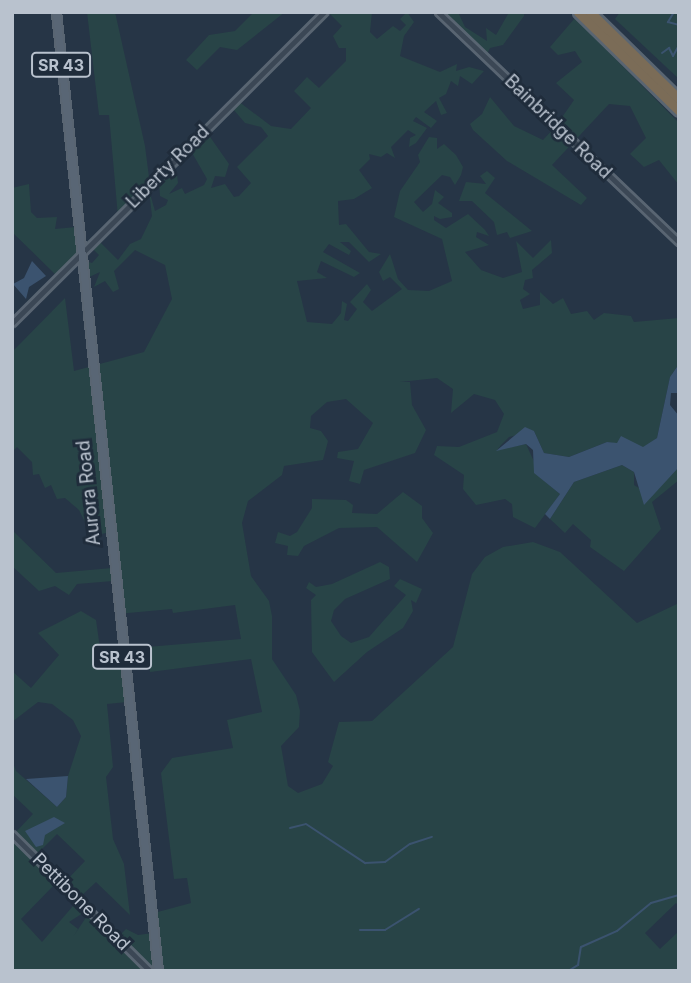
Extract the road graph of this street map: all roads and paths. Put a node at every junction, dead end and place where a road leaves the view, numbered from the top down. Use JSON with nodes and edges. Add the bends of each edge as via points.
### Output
{"nodes":[{"id":1,"x":56,"y":12,"type":"edge"},
{"id":2,"x":324,"y":12,"type":"edge"},
{"id":3,"x":438,"y":12,"type":"edge"},
{"id":4,"x":578,"y":12,"type":"edge"},
{"id":5,"x":590,"y":12,"type":"edge"},
{"id":6,"x":679,"y":99,"type":"edge"},
{"id":7,"x":679,"y":111,"type":"edge"},
{"id":8,"x":679,"y":242,"type":"edge"},
{"id":9,"x":79,"y":256,"type":"junction"},
{"id":10,"x":12,"y":323,"type":"edge"},
{"id":11,"x":12,"y":834,"type":"edge"},
{"id":12,"x":150,"y":971,"type":"edge"},
{"id":13,"x":158,"y":971,"type":"edge"}],
"edges":[{"from":1,"to":9,"type":"main road","name":"Aurora Road","number":"SR 43"},
{"from":2,"to":9,"type":"street","name":"Liberty Road"},
{"from":3,"to":8,"type":"street","name":"Bainbridge Road"},
{"from":4,"to":7,"type":"highway"},
{"from":5,"to":6,"type":"highway"},
{"from":9,"to":10,"type":"street","name":"Liberty Road"},
{"from":9,"to":13,"type":"main road","name":"Aurora Road","number":"SR 43"},
{"from":11,"to":12,"type":"street","name":"Pettibone Road"}]}
